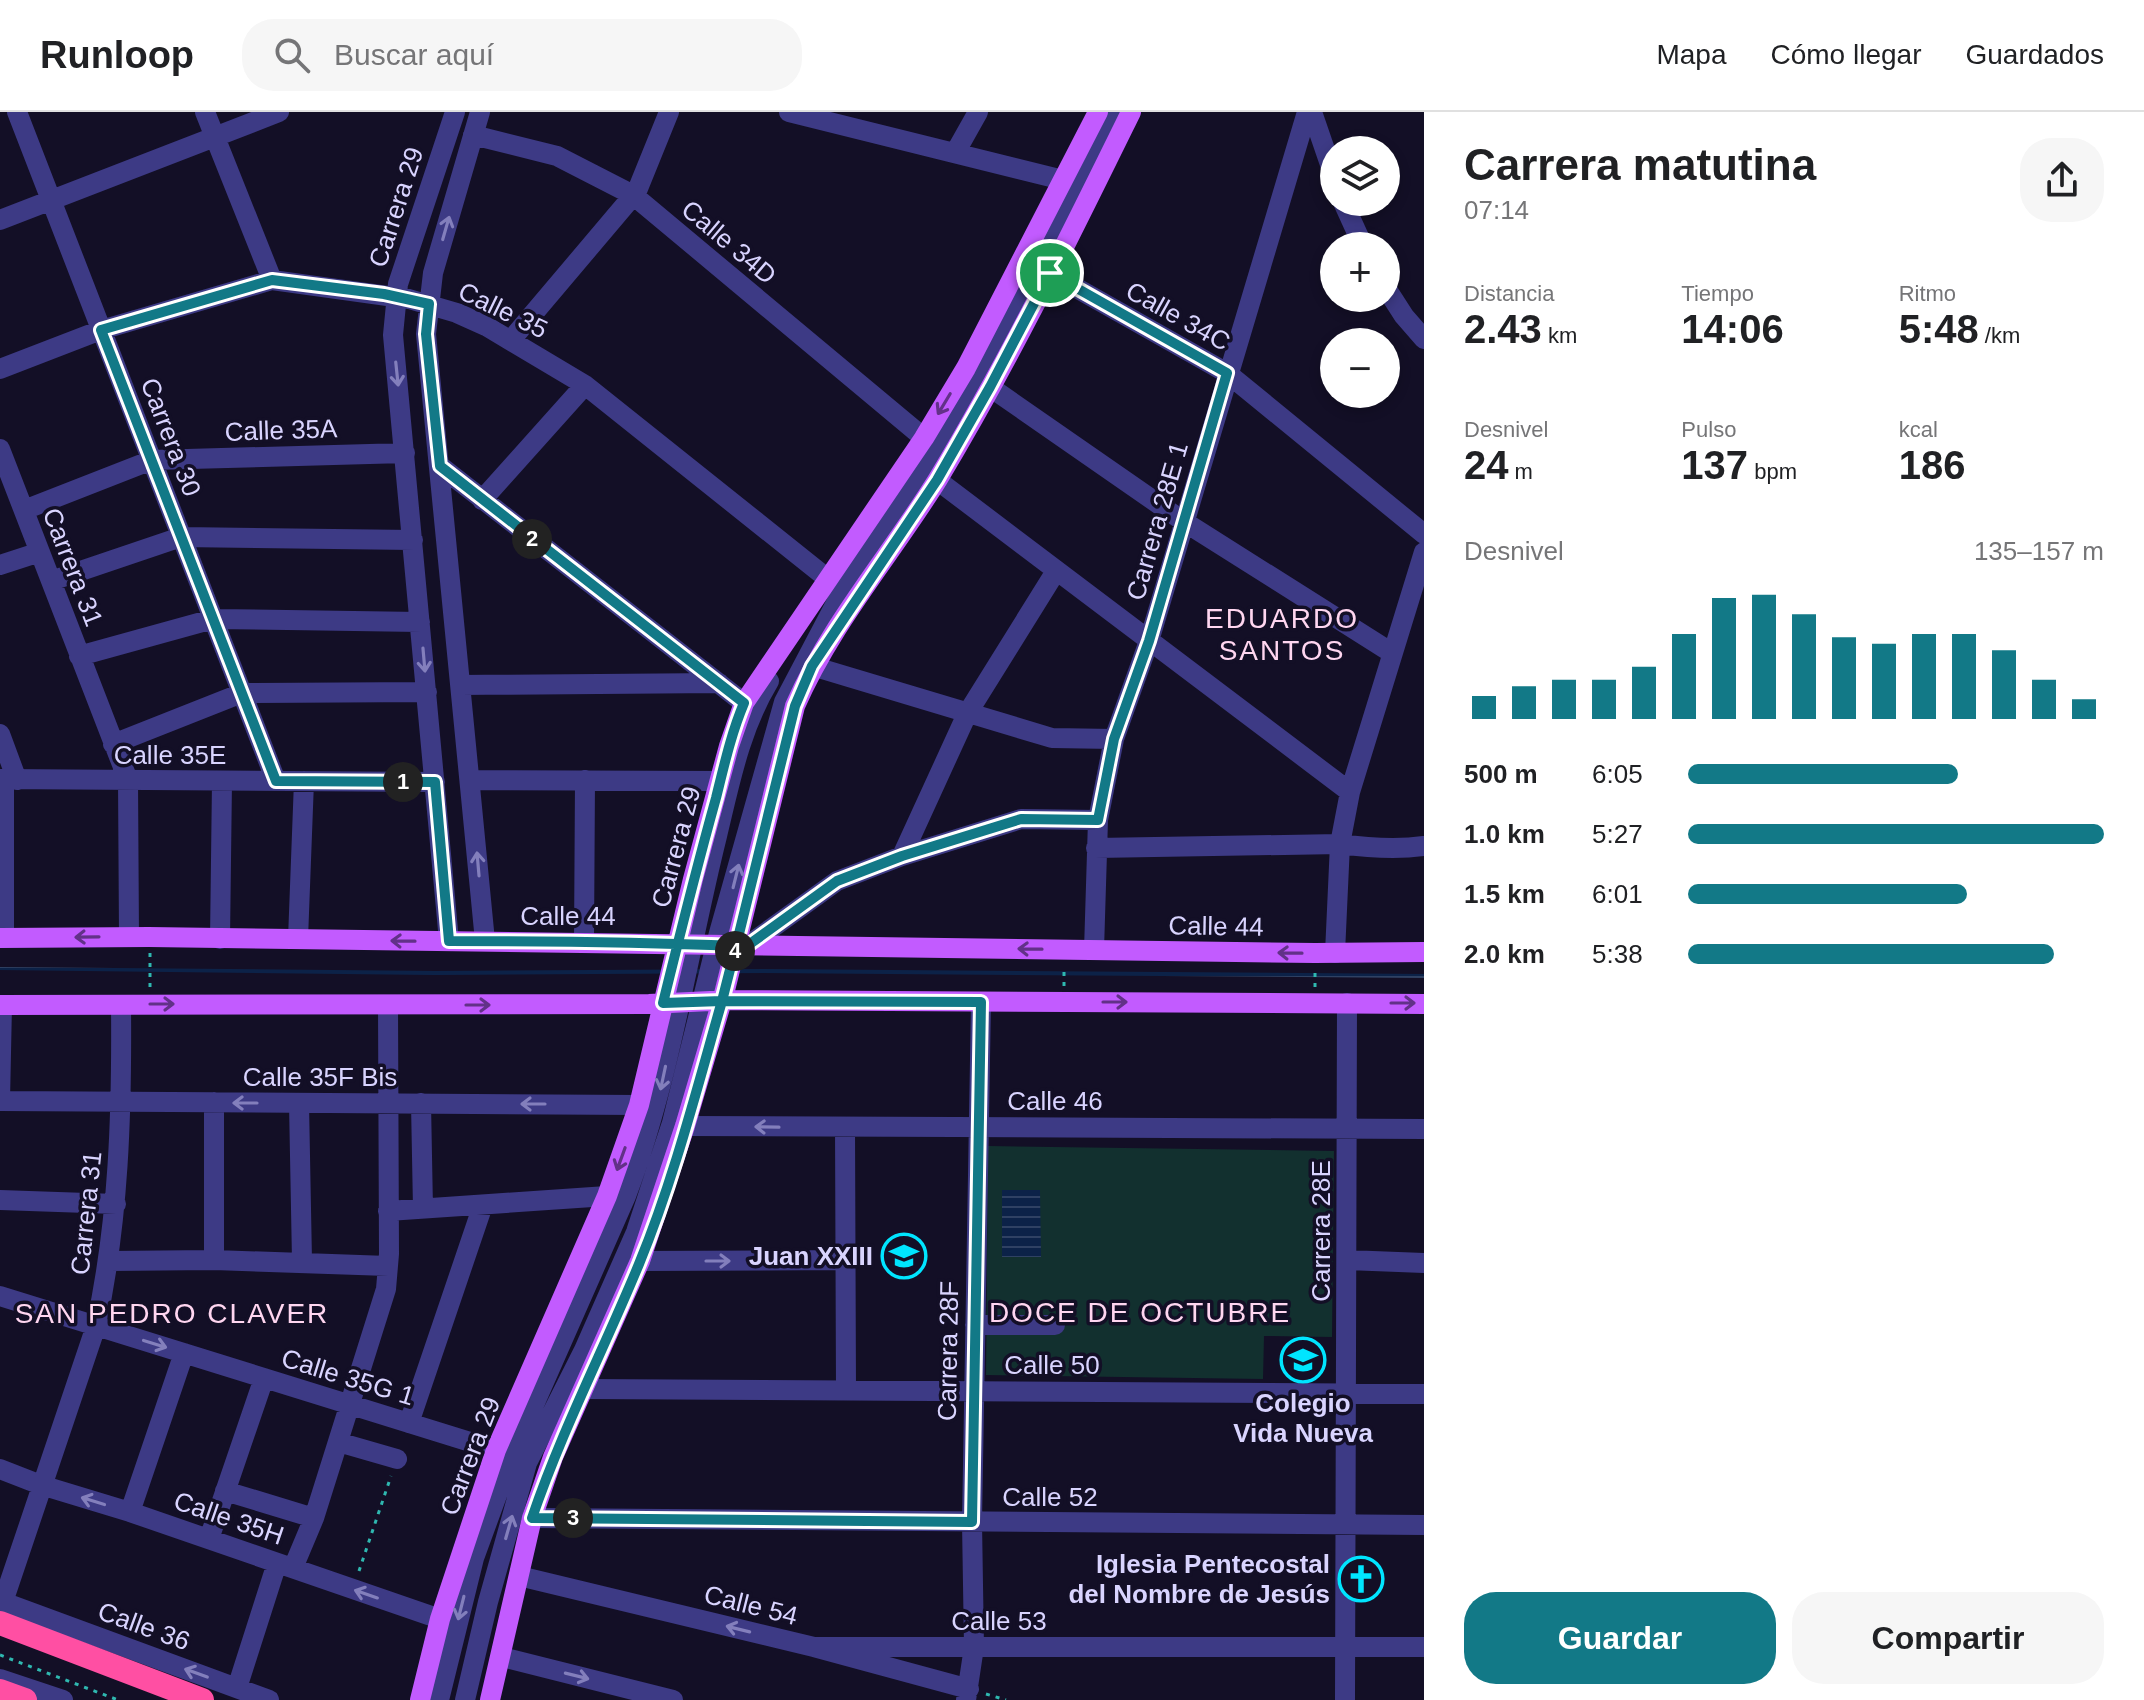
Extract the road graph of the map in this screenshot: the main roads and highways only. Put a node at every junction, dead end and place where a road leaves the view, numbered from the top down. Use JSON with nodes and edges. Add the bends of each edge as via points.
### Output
{"nodes":[{"id":1,"x":1098,"y":112,"type":"edge"},
{"id":2,"x":1131,"y":112,"type":"edge"},
{"id":3,"x":2,"y":938,"type":"edge"},
{"id":4,"x":684,"y":946,"type":"junction"},
{"id":5,"x":730,"y":948,"type":"junction"},
{"id":6,"x":1424,"y":952,"type":"edge"},
{"id":7,"x":673,"y":998,"type":"junction"},
{"id":8,"x":713,"y":998,"type":"junction"},
{"id":9,"x":1424,"y":1004,"type":"edge"},
{"id":10,"x":1,"y":1005,"type":"edge"},
{"id":11,"x":1,"y":1609,"type":"edge"},
{"id":12,"x":0,"y":1691,"type":"edge"},
{"id":13,"x":25,"y":1700,"type":"edge"},
{"id":14,"x":202,"y":1700,"type":"edge"},
{"id":15,"x":420,"y":1700,"type":"edge"},
{"id":16,"x":490,"y":1700,"type":"edge"}],
"edges":[{"from":1,"to":4,"type":"main road","name":"Carrera 29","one_way":true,"via":[[966,368],[836,583],[744,703],[720,781]]},
{"from":2,"to":5,"type":"main road","via":[[937,480],[812,666],[795,706]]},
{"from":4,"to":3,"type":"main road","name":"Calle 44","one_way":true},
{"from":4,"to":5,"type":"main road","name":"Calle 44"},
{"from":4,"to":7,"type":"main road","name":"Carrera 29"},
{"from":6,"to":5,"type":"main road","name":"Calle 44","one_way":true},
{"from":5,"to":8,"type":"main road"},
{"from":7,"to":8,"type":"main road"},
{"from":10,"to":7,"type":"main road","one_way":true,"via":[[388,1005]]},
{"from":7,"to":15,"type":"main road","name":"Carrera 29","one_way":true,"via":[[607,1196],[496,1450],[440,1619]]},
{"from":8,"to":9,"type":"main road","one_way":true},
{"from":8,"to":16,"type":"main road","via":[[685,1126],[640,1261],[553,1457],[532,1518]]},
{"from":11,"to":14,"type":"highway"},
{"from":12,"to":13,"type":"highway"}]}
